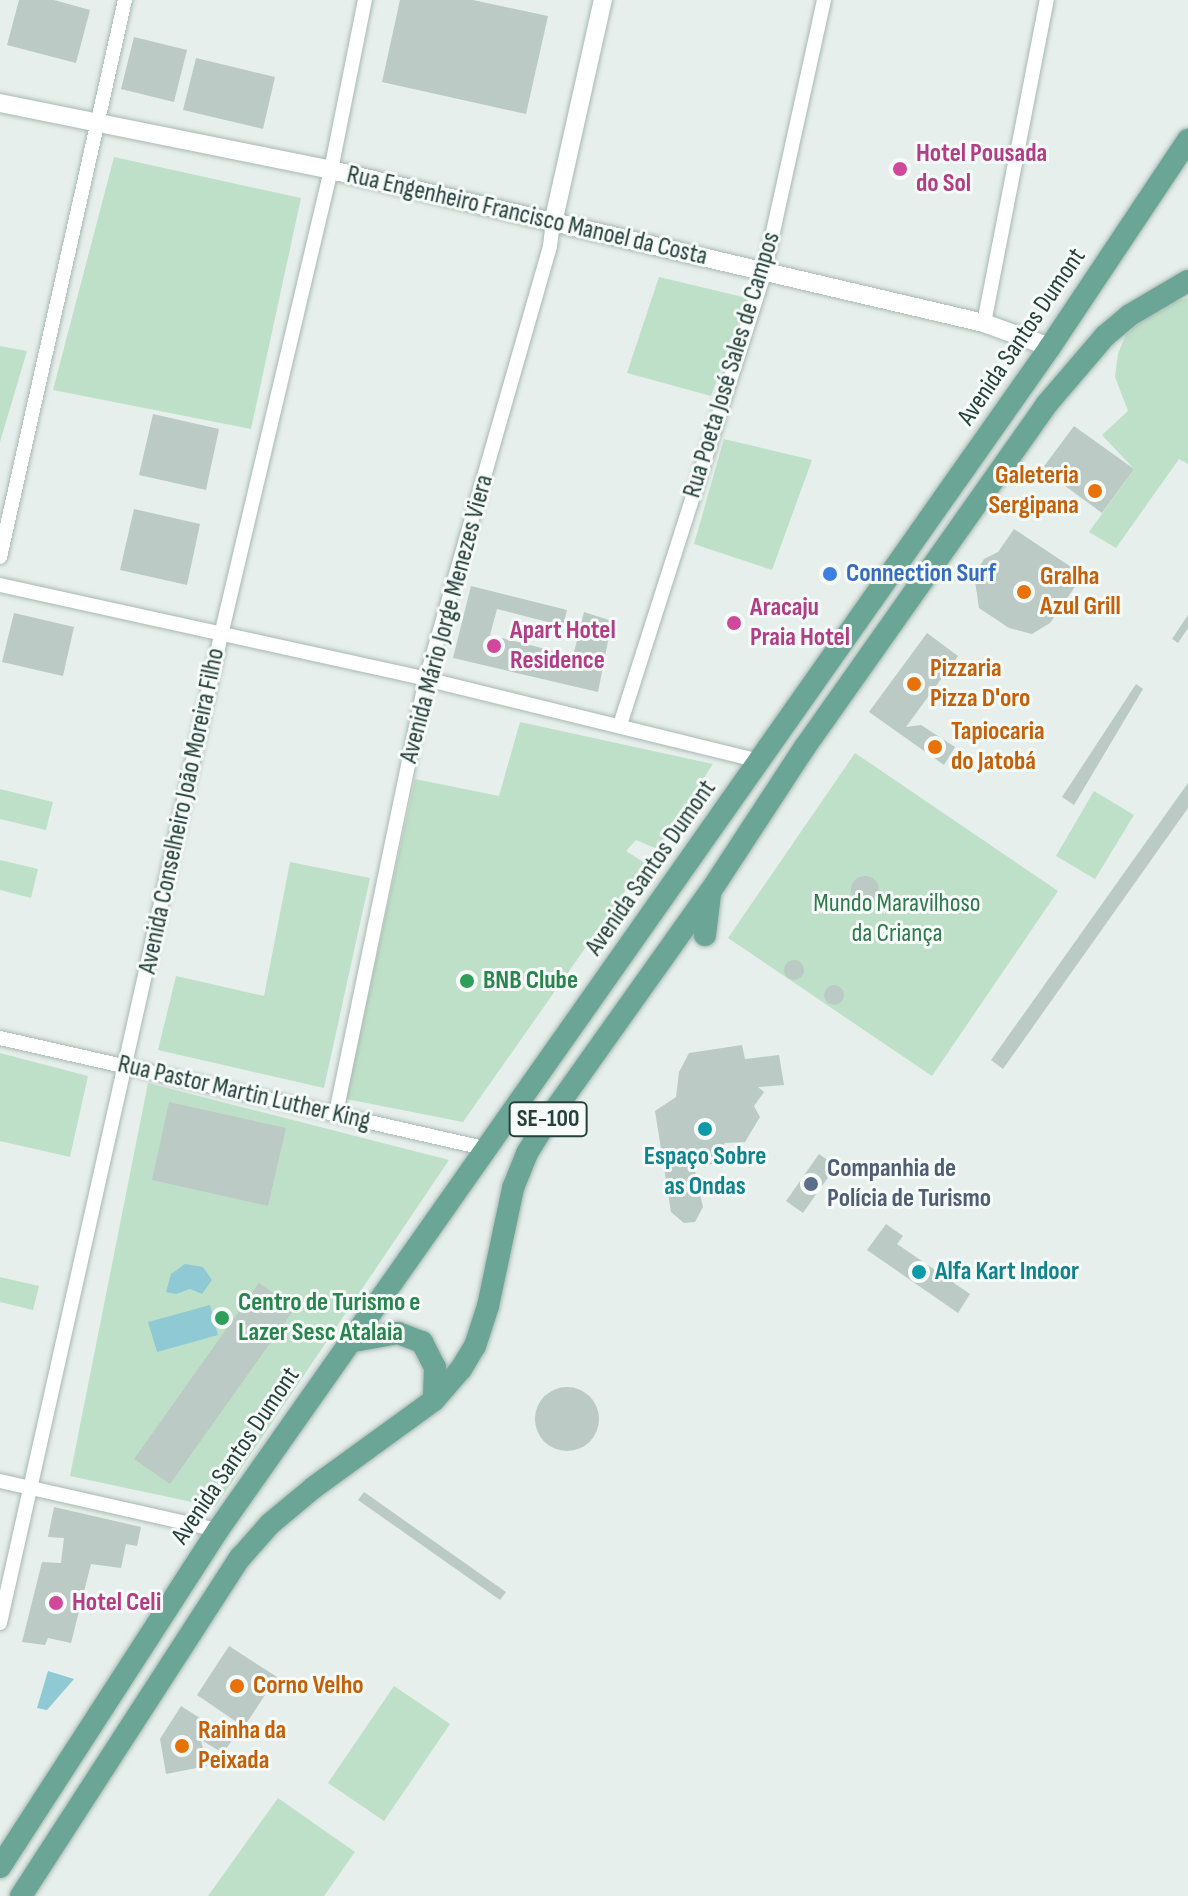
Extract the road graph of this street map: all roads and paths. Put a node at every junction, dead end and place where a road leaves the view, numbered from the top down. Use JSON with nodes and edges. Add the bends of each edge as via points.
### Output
{"nodes":[{"id":1,"x":125,"y":0,"type":"edge"},
{"id":2,"x":365,"y":0,"type":"edge"},
{"id":3,"x":603,"y":0,"type":"edge"},
{"id":4,"x":824,"y":0,"type":"edge"},
{"id":5,"x":1047,"y":0,"type":"edge"},
{"id":6,"x":0,"y":103,"type":"edge"},
{"id":7,"x":97,"y":123,"type":"junction"},
{"id":8,"x":1188,"y":140,"type":"edge"},
{"id":9,"x":331,"y":170,"type":"junction"},
{"id":10,"x":553,"y":223,"type":"junction"},
{"id":11,"x":764,"y":273,"type":"junction"},
{"id":12,"x":1188,"y":281,"type":"edge"},
{"id":13,"x":984,"y":323,"type":"junction"},
{"id":14,"x":1050,"y":347,"type":"junction"},
{"id":15,"x":0,"y":557,"type":"edge"},
{"id":16,"x":0,"y":585,"type":"edge"},
{"id":17,"x":221,"y":635,"type":"junction"},
{"id":18,"x":426,"y":679,"type":"junction"},
{"id":19,"x":620,"y":725,"type":"junction"},
{"id":20,"x":761,"y":761,"type":"junction"},
{"id":21,"x":710,"y":892,"type":"junction"},
{"id":22,"x":705,"y":935,"type":"dead end"},
{"id":23,"x":0,"y":1038,"type":"edge"},
{"id":24,"x":125,"y":1067,"type":"junction"},
{"id":25,"x":336,"y":1113,"type":"junction"},
{"id":26,"x":488,"y":1149,"type":"junction"},
{"id":27,"x":348,"y":1342,"type":"junction"},
{"id":28,"x":434,"y":1400,"type":"junction"},
{"id":29,"x":0,"y":1481,"type":"edge"},
{"id":30,"x":30,"y":1488,"type":"junction"},
{"id":31,"x":218,"y":1530,"type":"junction"},
{"id":32,"x":0,"y":1623,"type":"edge"},
{"id":33,"x":0,"y":1867,"type":"edge"},
{"id":34,"x":21,"y":1896,"type":"edge"}],
"edges":[{"from":1,"to":7,"type":"street"},
{"from":2,"to":9,"type":"street","name":"Avenida Conselheiro João Moreira Filho"},
{"from":3,"to":10,"type":"street"},
{"from":4,"to":11,"type":"street","name":"Rua Poeta José Sales de Campos"},
{"from":5,"to":13,"type":"street"},
{"from":6,"to":7,"type":"street","name":"Rua Engenheiro Francisco Manoel da Costa"},
{"from":7,"to":9,"type":"street","name":"Rua Engenheiro Francisco Manoel da Costa"},
{"from":7,"to":15,"type":"street"},
{"from":8,"to":14,"type":"main road","name":"Avenida Santos Dumont","number":"SE-100"},
{"from":9,"to":10,"type":"street","name":"Rua Engenheiro Francisco Manoel da Costa"},
{"from":9,"to":17,"type":"street","name":"Avenida Conselheiro João Moreira Filho"},
{"from":10,"to":11,"type":"street","name":"Rua Engenheiro Francisco Manoel da Costa"},
{"from":10,"to":18,"type":"street","name":"Avenida Mário Jorge Menezes Viera"},
{"from":11,"to":13,"type":"street","name":"Rua Engenheiro Francisco Manoel da Costa"},
{"from":11,"to":19,"type":"street","name":"Rua Poeta José Sales de Campos"},
{"from":12,"to":21,"type":"main road","number":"SE-100","via":[[1105,336],[1046,405],[805,747]]},
{"from":13,"to":14,"type":"street","name":"Rua Engenheiro Francisco Manoel da Costa"},
{"from":14,"to":20,"type":"main road","name":"Avenida Santos Dumont","number":"SE-100"},
{"from":16,"to":17,"type":"street"},
{"from":17,"to":18,"type":"street"},
{"from":17,"to":24,"type":"street","name":"Avenida Conselheiro João Moreira Filho"},
{"from":18,"to":19,"type":"street"},
{"from":18,"to":25,"type":"street","name":"Avenida Mário Jorge Menezes Viera"},
{"from":19,"to":20,"type":"street"},
{"from":20,"to":26,"type":"main road","name":"Avenida Santos Dumont","number":"SE-100"},
{"from":21,"to":22,"type":"main road"},
{"from":21,"to":28,"type":"main road","number":"SE-100","via":[[527,1153],[504,1221],[475,1346]]},
{"from":23,"to":24,"type":"street","name":"Rua Pastor Martin Luther King"},
{"from":24,"to":25,"type":"street","name":"Rua Pastor Martin Luther King"},
{"from":24,"to":30,"type":"street","name":"Avenida Conselheiro João Moreira Filho"},
{"from":25,"to":26,"type":"street","name":"Rua Pastor Martin Luther King"},
{"from":26,"to":27,"type":"main road","name":"Avenida Santos Dumont","number":"SE-100"},
{"from":27,"to":28,"type":"main road","via":[[398,1333],[422,1342],[435,1367]]},
{"from":27,"to":31,"type":"main road","name":"Avenida Santos Dumont","number":"SE-100"},
{"from":28,"to":34,"type":"main road","number":"SE-100","via":[[313,1488],[240,1558]]},
{"from":29,"to":30,"type":"street"},
{"from":30,"to":31,"type":"street"},
{"from":30,"to":32,"type":"street","name":"Avenida Conselheiro João Moreira Filho"},
{"from":31,"to":33,"type":"main road","name":"Avenida Santos Dumont","number":"SE-100"}]}
